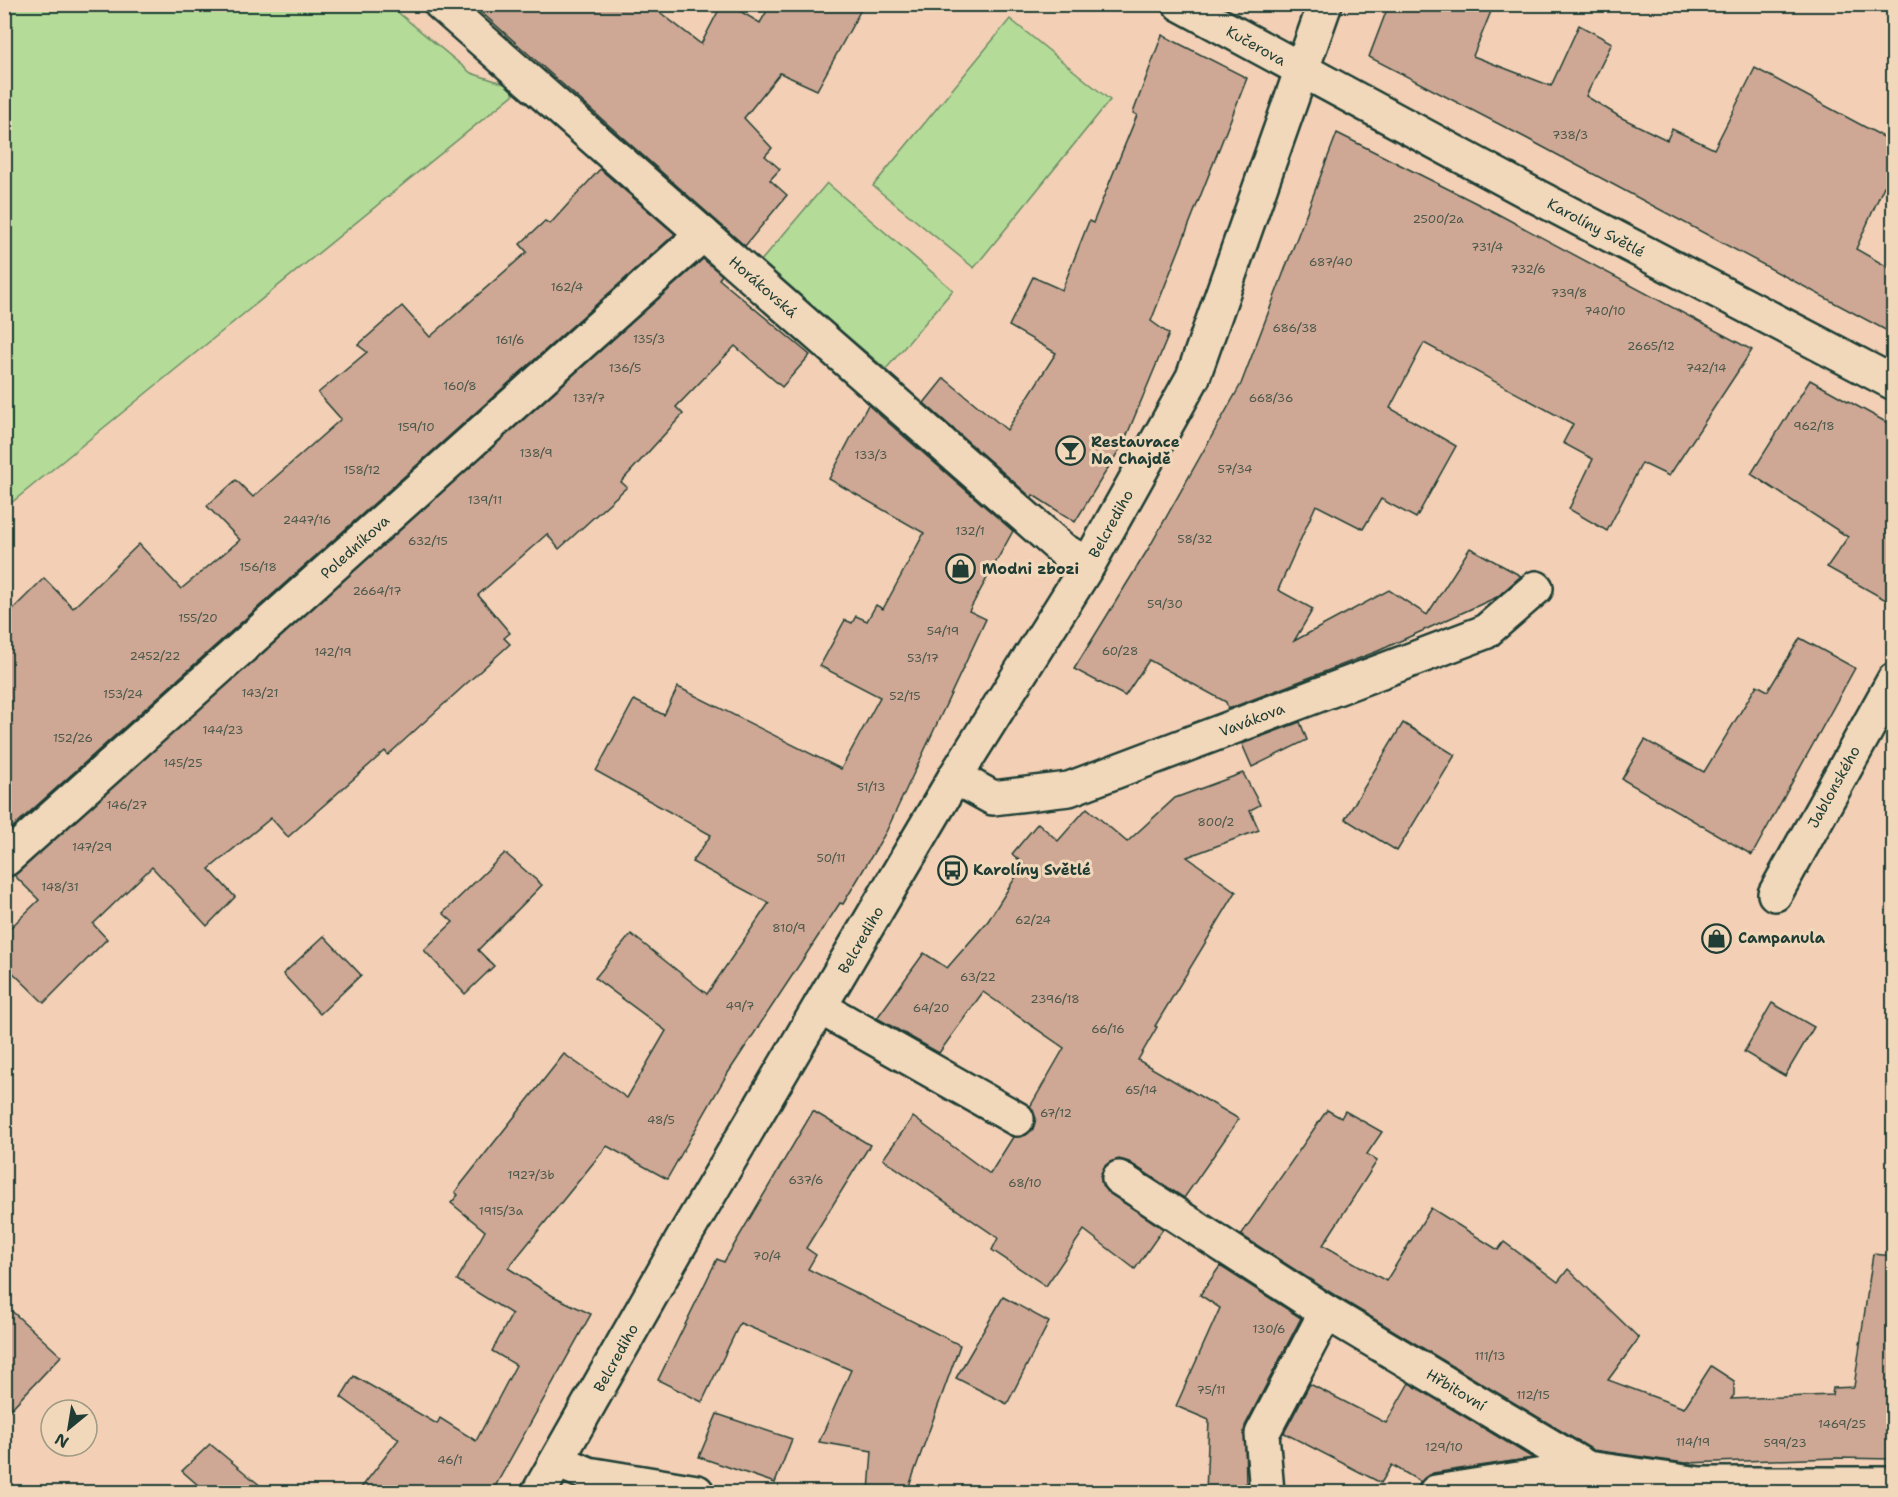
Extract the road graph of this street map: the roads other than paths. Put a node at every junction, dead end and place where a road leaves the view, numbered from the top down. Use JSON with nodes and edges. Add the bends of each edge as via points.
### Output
{"nodes":[{"id":1,"x":441,"y":4,"type":"edge"},
{"id":2,"x":1180,"y":4,"type":"edge"},
{"id":3,"x":1325,"y":4,"type":"edge"},
{"id":4,"x":1300,"y":70,"type":"junction"},
{"id":5,"x":703,"y":234,"type":"junction"},
{"id":6,"x":1893,"y":383,"type":"edge"},
{"id":7,"x":1088,"y":565,"type":"junction"},
{"id":8,"x":1536,"y":588,"type":"dead end"},
{"id":9,"x":1893,"y":680,"type":"edge"},
{"id":10,"x":955,"y":777,"type":"junction"},
{"id":11,"x":6,"y":859,"type":"dead end"},
{"id":12,"x":1775,"y":894,"type":"dead end"},
{"id":13,"x":821,"y":1008,"type":"junction"},
{"id":14,"x":1017,"y":1119,"type":"dead end"},
{"id":15,"x":1119,"y":1178,"type":"dead end"},
{"id":16,"x":1326,"y":1312,"type":"junction"},
{"id":17,"x":558,"y":1461,"type":"junction"},
{"id":18,"x":1587,"y":1468,"type":"junction"},
{"id":19,"x":1893,"y":1484,"type":"edge"},
{"id":20,"x":539,"y":1492,"type":"edge"},
{"id":21,"x":697,"y":1492,"type":"edge"},
{"id":22,"x":1267,"y":1492,"type":"edge"},
{"id":23,"x":1436,"y":1492,"type":"edge"}],
"edges":[{"from":1,"to":5,"type":"street","name":"Horákovská"},
{"from":2,"to":4,"type":"street","name":"Kučerova"},
{"from":3,"to":4,"type":"street","name":"Belcrediho"},
{"from":4,"to":6,"type":"street","name":"Karolíny Světlé"},
{"from":4,"to":7,"type":"street","name":"Belcrediho","via":[[1193,377]]},
{"from":5,"to":7,"type":"street","name":"Horákovská","via":[[1063,550]]},
{"from":5,"to":11,"type":"street","name":"Poledníkova"},
{"from":7,"to":10,"type":"street","name":"Belcrediho"},
{"from":8,"to":10,"type":"street","name":"Vavákova","via":[[1485,632],[1070,789],[993,798]]},
{"from":9,"to":12,"type":"street","name":"Jablonského"},
{"from":10,"to":13,"type":"street","name":"Belcrediho"},
{"from":13,"to":14,"type":"street"},
{"from":13,"to":17,"type":"street","name":"Belcrediho","via":[[677,1249]]},
{"from":15,"to":16,"type":"street","name":"Hřbitovní"},
{"from":16,"to":18,"type":"street","name":"Hřbitovní"},
{"from":16,"to":22,"type":"street","via":[[1262,1434]]},
{"from":17,"to":20,"type":"street","name":"Belcrediho"},
{"from":17,"to":21,"type":"street","via":[[588,1474]]},
{"from":18,"to":19,"type":"street","name":"Hřbitovní","via":[[1700,1484]]},
{"from":18,"to":23,"type":"street","name":"Hřbitovní"}]}
